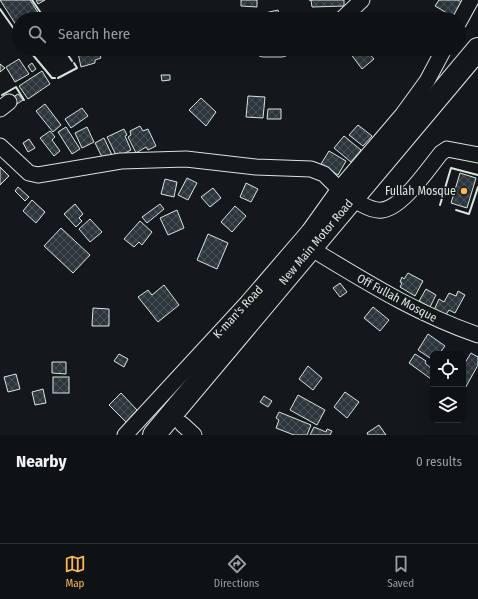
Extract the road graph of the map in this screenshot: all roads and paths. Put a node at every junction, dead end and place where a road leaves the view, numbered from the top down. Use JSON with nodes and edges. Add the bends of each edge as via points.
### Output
{"nodes":[{"id":1,"x":362,"y":0,"type":"edge"},
{"id":2,"x":470,"y":0,"type":"edge"},
{"id":3,"x":349,"y":12,"type":"edge"},
{"id":4,"x":464,"y":12,"type":"edge"},
{"id":5,"x":478,"y":49,"type":"edge"},
{"id":6,"x":440,"y":56,"type":"edge"},
{"id":7,"x":478,"y":67,"type":"edge"},
{"id":8,"x":0,"y":146,"type":"edge"},
{"id":9,"x":478,"y":155,"type":"edge"},
{"id":10,"x":351,"y":197,"type":"junction"},
{"id":11,"x":320,"y":254,"type":"junction"},
{"id":12,"x":478,"y":335,"type":"edge"},
{"id":13,"x":176,"y":421,"type":"edge"},
{"id":14,"x":125,"y":435,"type":"edge"},
{"id":15,"x":154,"y":435,"type":"edge"}],
"edges":[{"from":1,"to":3,"type":"street"},
{"from":2,"to":4,"type":"street"},
{"from":5,"to":10,"type":"highway","name":"New Main Motor Road"},
{"from":6,"to":10,"type":"street","via":[[427,81]]},
{"from":7,"to":10,"type":"highway","name":"New Main Motor Road"},
{"from":8,"to":10,"type":"street","via":[[29,173],[38,175],[121,161],[186,159],[256,167],[311,169],[324,174]]},
{"from":9,"to":10,"type":"street","via":[[447,149],[410,191],[394,205],[382,210],[371,209]]},
{"from":10,"to":11,"type":"highway","name":"New Main Motor Road"},
{"from":10,"to":13,"type":"highway","name":"New Main Motor Road","via":[[252,307]]},
{"from":11,"to":12,"type":"street","name":"Off Fullah Mosque","via":[[414,309]]},
{"from":11,"to":13,"type":"highway","name":"New Main Motor Road"},
{"from":13,"to":14,"type":"street"},
{"from":13,"to":15,"type":"highway","name":"New Main Motor Road"}]}
